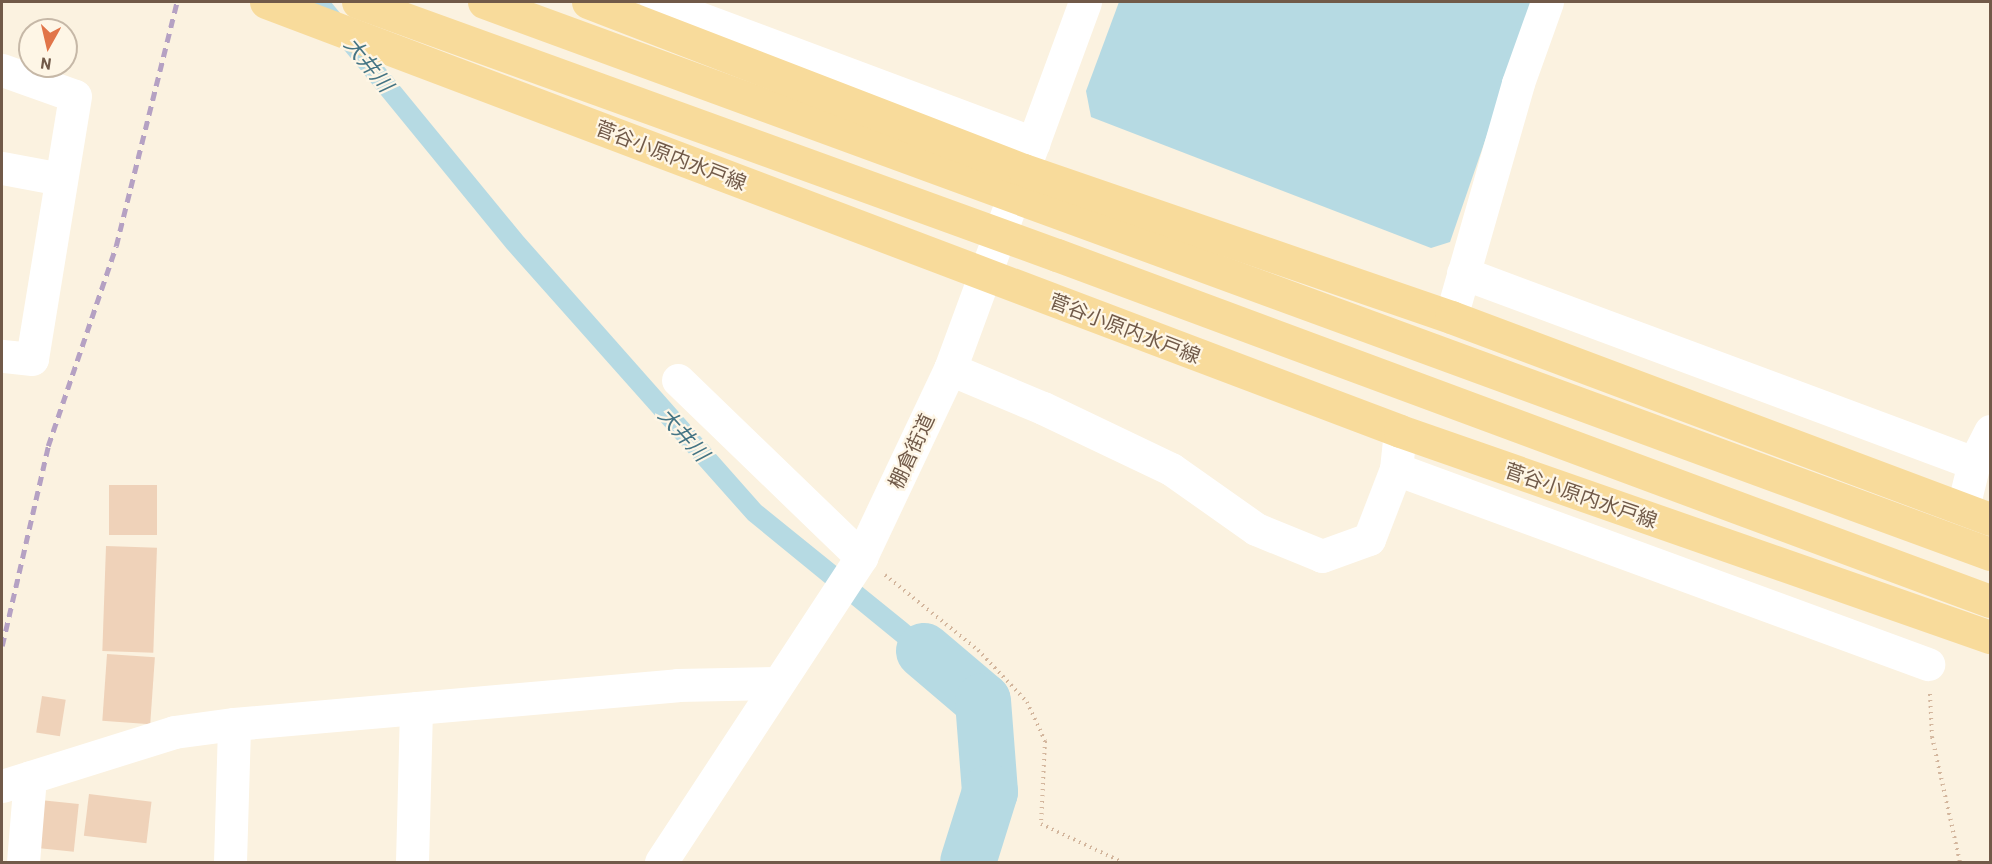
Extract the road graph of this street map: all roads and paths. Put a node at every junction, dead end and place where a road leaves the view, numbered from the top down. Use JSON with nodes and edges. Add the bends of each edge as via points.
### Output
{"nodes":[{"id":1,"x":266,"y":2,"type":"edge"},
{"id":2,"x":357,"y":2,"type":"edge"},
{"id":3,"x":484,"y":2,"type":"edge"},
{"id":4,"x":588,"y":2,"type":"edge"},
{"id":5,"x":656,"y":2,"type":"edge"},
{"id":6,"x":1085,"y":2,"type":"edge"},
{"id":7,"x":1547,"y":2,"type":"edge"},
{"id":8,"x":2,"y":70,"type":"edge"},
{"id":9,"x":1029,"y":156,"type":"junction"},
{"id":10,"x":2,"y":168,"type":"edge"},
{"id":11,"x":61,"y":179,"type":"junction"},
{"id":12,"x":1463,"y":273,"type":"junction"},
{"id":13,"x":984,"y":275,"type":"junction"},
{"id":14,"x":1451,"y":316,"type":"junction"},
{"id":15,"x":2,"y":356,"type":"edge"},
{"id":16,"x":950,"y":369,"type":"junction"},
{"id":17,"x":678,"y":380,"type":"dead end"},
{"id":18,"x":1400,"y":431,"type":"junction"},
{"id":19,"x":1990,"y":431,"type":"edge"},
{"id":20,"x":1974,"y":463,"type":"junction"},
{"id":21,"x":1396,"y":469,"type":"junction"},
{"id":22,"x":1977,"y":513,"type":"edge"},
{"id":23,"x":1990,"y":554,"type":"edge"},
{"id":24,"x":858,"y":561,"type":"junction"},
{"id":25,"x":1990,"y":601,"type":"edge"},
{"id":26,"x":1990,"y":637,"type":"edge"},
{"id":27,"x":1928,"y":664,"type":"joint"},
{"id":28,"x":777,"y":683,"type":"junction"},
{"id":29,"x":416,"y":708,"type":"junction"},
{"id":30,"x":234,"y":724,"type":"junction"},
{"id":31,"x":16,"y":782,"type":"edge"},
{"id":32,"x":23,"y":862,"type":"edge"},
{"id":33,"x":230,"y":862,"type":"edge"},
{"id":34,"x":412,"y":862,"type":"edge"},
{"id":35,"x":661,"y":862,"type":"edge"},
{"id":36,"x":1122,"y":862,"type":"edge"},
{"id":37,"x":1960,"y":862,"type":"edge"}],
"edges":[{"from":1,"to":13,"type":"main road","name":"菅谷小原内水戸線"},
{"from":2,"to":25,"type":"main road","name":"菅谷小原内水戸線","via":[[1057,255]]},
{"from":3,"to":23,"type":"main road"},
{"from":4,"to":9,"type":"main road"},
{"from":5,"to":9,"type":"street"},
{"from":6,"to":9,"type":"street","name":"棚倉街道"},
{"from":7,"to":12,"type":"street","via":[[1518,83]]},
{"from":8,"to":11,"type":"street","via":[[75,96]]},
{"from":9,"to":13,"type":"street","name":"棚倉街道"},
{"from":9,"to":14,"type":"main road"},
{"from":10,"to":11,"type":"street"},
{"from":11,"to":15,"type":"street","via":[[32,359]]},
{"from":12,"to":14,"type":"street"},
{"from":12,"to":20,"type":"street"},
{"from":13,"to":16,"type":"street","name":"棚倉街道"},
{"from":13,"to":18,"type":"main road","name":"菅谷小原内水戸線"},
{"from":14,"to":22,"type":"main road"},
{"from":16,"to":21,"type":"street","via":[[1171,469],[1256,529],[1322,556],[1369,539]]},
{"from":16,"to":24,"type":"street","name":"棚倉街道"},
{"from":17,"to":24,"type":"street"},
{"from":18,"to":21,"type":"street"},
{"from":18,"to":26,"type":"main road","name":"菅谷小原内水戸線"},
{"from":19,"to":20,"type":"street"},
{"from":20,"to":22,"type":"street"},
{"from":21,"to":27,"type":"street"},
{"from":24,"to":28,"type":"street","name":"棚倉街道"},
{"from":24,"to":36,"type":"path","via":[[978,650],[1027,702],[1046,741],[1041,824]]},
{"from":27,"to":37,"type":"path","via":[[1932,737]]},
{"from":28,"to":29,"type":"street","via":[[677,686]]},
{"from":28,"to":35,"type":"street","name":"棚倉街道"},
{"from":29,"to":30,"type":"street"},
{"from":29,"to":34,"type":"street"},
{"from":30,"to":31,"type":"street","via":[[174,732]]},
{"from":30,"to":33,"type":"street"},
{"from":31,"to":32,"type":"street"}]}
